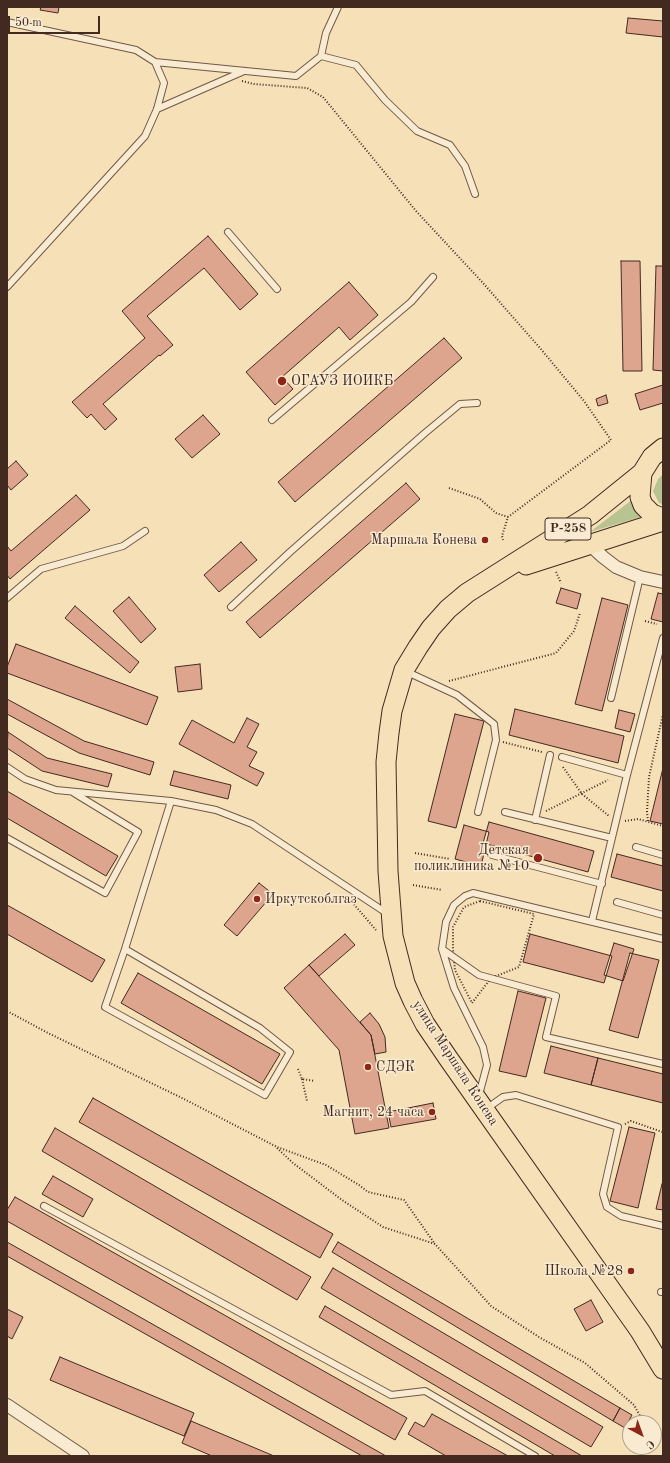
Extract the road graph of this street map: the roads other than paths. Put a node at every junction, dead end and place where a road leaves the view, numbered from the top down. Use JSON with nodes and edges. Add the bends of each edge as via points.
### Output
{"nodes":[{"id":1,"x":338,"y":7,"type":"edge"},
{"id":2,"x":7,"y":22,"type":"edge"},
{"id":3,"x":321,"y":56,"type":"junction"},
{"id":4,"x":155,"y":62,"type":"junction"},
{"id":5,"x":246,"y":71,"type":"junction"},
{"id":6,"x":157,"y":109,"type":"junction"},
{"id":7,"x":475,"y":194,"type":"dead end"},
{"id":8,"x":228,"y":232,"type":"dead end"},
{"id":9,"x":433,"y":277,"type":"dead end"},
{"id":10,"x":7,"y":287,"type":"edge"},
{"id":11,"x":277,"y":289,"type":"dead end"},
{"id":12,"x":477,"y":403,"type":"dead end"},
{"id":13,"x":272,"y":420,"type":"dead end"},
{"id":14,"x":663,"y":448,"type":"edge"},
{"id":15,"x":642,"y":473,"type":"junction"},
{"id":16,"x":663,"y":520,"type":"edge"},
{"id":17,"x":145,"y":531,"type":"dead end"},
{"id":18,"x":589,"y":544,"type":"junction"},
{"id":19,"x":640,"y":577,"type":"junction"},
{"id":20,"x":490,"y":580,"type":"junction"},
{"id":21,"x":663,"y":582,"type":"edge"},
{"id":22,"x":7,"y":598,"type":"edge"},
{"id":23,"x":231,"y":607,"type":"dead end"},
{"id":24,"x":663,"y":638,"type":"edge"},
{"id":25,"x":404,"y":670,"type":"junction"},
{"id":26,"x":611,"y":698,"type":"dead end"},
{"id":27,"x":550,"y":755,"type":"road end"},
{"id":28,"x":562,"y":757,"type":"dead end"},
{"id":29,"x":7,"y":767,"type":"edge"},
{"id":30,"x":627,"y":775,"type":"junction"},
{"id":31,"x":73,"y":792,"type":"junction"},
{"id":32,"x":171,"y":801,"type":"junction"},
{"id":33,"x":478,"y":812,"type":"dead end"},
{"id":34,"x":505,"y":812,"type":"dead end"},
{"id":35,"x":535,"y":820,"type":"junction"},
{"id":36,"x":7,"y":838,"type":"edge"},
{"id":37,"x":612,"y":838,"type":"junction"},
{"id":38,"x":636,"y":847,"type":"dead end"},
{"id":39,"x":492,"y":855,"type":"dead end"},
{"id":40,"x":663,"y":855,"type":"edge"},
{"id":41,"x":602,"y":884,"type":"junction"},
{"id":42,"x":617,"y":902,"type":"dead end"},
{"id":43,"x":663,"y":915,"type":"edge"},
{"id":44,"x":390,"y":916,"type":"junction"},
{"id":45,"x":592,"y":921,"type":"junction"},
{"id":46,"x":663,"y":940,"type":"edge"},
{"id":47,"x":126,"y":949,"type":"junction"},
{"id":48,"x":442,"y":949,"type":"junction"},
{"id":49,"x":663,"y":1064,"type":"edge"},
{"id":50,"x":481,"y":1105,"type":"junction"},
{"id":51,"x":44,"y":1206,"type":"dead end"},
{"id":52,"x":663,"y":1226,"type":"edge"},
{"id":53,"x":663,"y":1369,"type":"edge"},
{"id":54,"x":7,"y":1405,"type":"edge"},
{"id":55,"x":83,"y":1456,"type":"edge"},
{"id":56,"x":535,"y":1456,"type":"edge"}],
"edges":[{"from":1,"to":3,"type":"lane","via":[[326,32]]},
{"from":2,"to":4,"type":"lane","via":[[136,50]]},
{"from":3,"to":5,"type":"lane","via":[[296,76]]},
{"from":3,"to":7,"type":"lane","via":[[356,65],[385,100],[416,131],[450,145],[465,166]]},
{"from":4,"to":5,"type":"lane"},
{"from":4,"to":6,"type":"lane","via":[[164,83]]},
{"from":5,"to":6,"type":"lane"},
{"from":6,"to":10,"type":"lane","via":[[145,136]]},
{"from":8,"to":11,"type":"lane"},
{"from":9,"to":13,"type":"lane","via":[[411,302]]},
{"from":12,"to":23,"type":"lane","via":[[460,404],[425,433]]},
{"from":14,"to":15,"type":"main road","number":"Р-258","via":[[652,456]]},
{"from":15,"to":16,"type":"main road","via":[[640,497],[643,505]]},
{"from":15,"to":20,"type":"main road","number":"Р-258","via":[[590,515]]},
{"from":16,"to":18,"type":"main road","number":"Р-258"},
{"from":17,"to":22,"type":"lane","via":[[123,546],[41,569]]},
{"from":18,"to":19,"type":"street","via":[[616,567]]},
{"from":18,"to":20,"type":"main road","number":"Р-258","via":[[515,568]]},
{"from":19,"to":21,"type":"street"},
{"from":19,"to":26,"type":"lane"},
{"from":20,"to":25,"type":"main road","name":"улица Маршала Конева","via":[[467,593],[448,609],[431,628]]},
{"from":24,"to":30,"type":"lane"},
{"from":25,"to":33,"type":"lane","via":[[457,695],[494,724],[496,740]]},
{"from":25,"to":44,"type":"main road","name":"улица Маршала Конева","via":[[392,711],[386,762]]},
{"from":27,"to":35,"type":"lane"},
{"from":28,"to":30,"type":"lane"},
{"from":29,"to":31,"type":"lane","via":[[25,779],[56,790]]},
{"from":30,"to":37,"type":"lane"},
{"from":31,"to":32,"type":"lane"},
{"from":31,"to":36,"type":"lane","via":[[138,832],[105,893]]},
{"from":32,"to":44,"type":"lane","via":[[216,810],[252,824]]},
{"from":32,"to":47,"type":"lane"},
{"from":34,"to":35,"type":"lane"},
{"from":35,"to":37,"type":"lane"},
{"from":37,"to":41,"type":"lane"},
{"from":38,"to":40,"type":"lane"},
{"from":39,"to":41,"type":"lane"},
{"from":41,"to":45,"type":"lane"},
{"from":42,"to":43,"type":"lane"},
{"from":44,"to":50,"type":"main road","name":"улица Маршала Конева","via":[[398,960],[413,1001],[425,1024]]},
{"from":45,"to":46,"type":"lane"},
{"from":45,"to":48,"type":"lane","via":[[473,893],[454,905],[446,922]]},
{"from":47,"to":47,"type":"lane","via":[[105,1007],[265,1095],[290,1052],[260,1028]]},
{"from":48,"to":49,"type":"lane","via":[[479,975],[556,996],[546,1037]]},
{"from":48,"to":50,"type":"lane","via":[[454,988],[484,1053],[487,1065]]},
{"from":50,"to":52,"type":"lane","via":[[516,1095],[618,1127],[603,1194],[607,1207],[621,1216]]},
{"from":50,"to":53,"type":"main road","name":"улица Маршала Конева","via":[[640,1331]]},
{"from":51,"to":56,"type":"lane","via":[[391,1395],[425,1391]]},
{"from":54,"to":55,"type":"street"}]}
